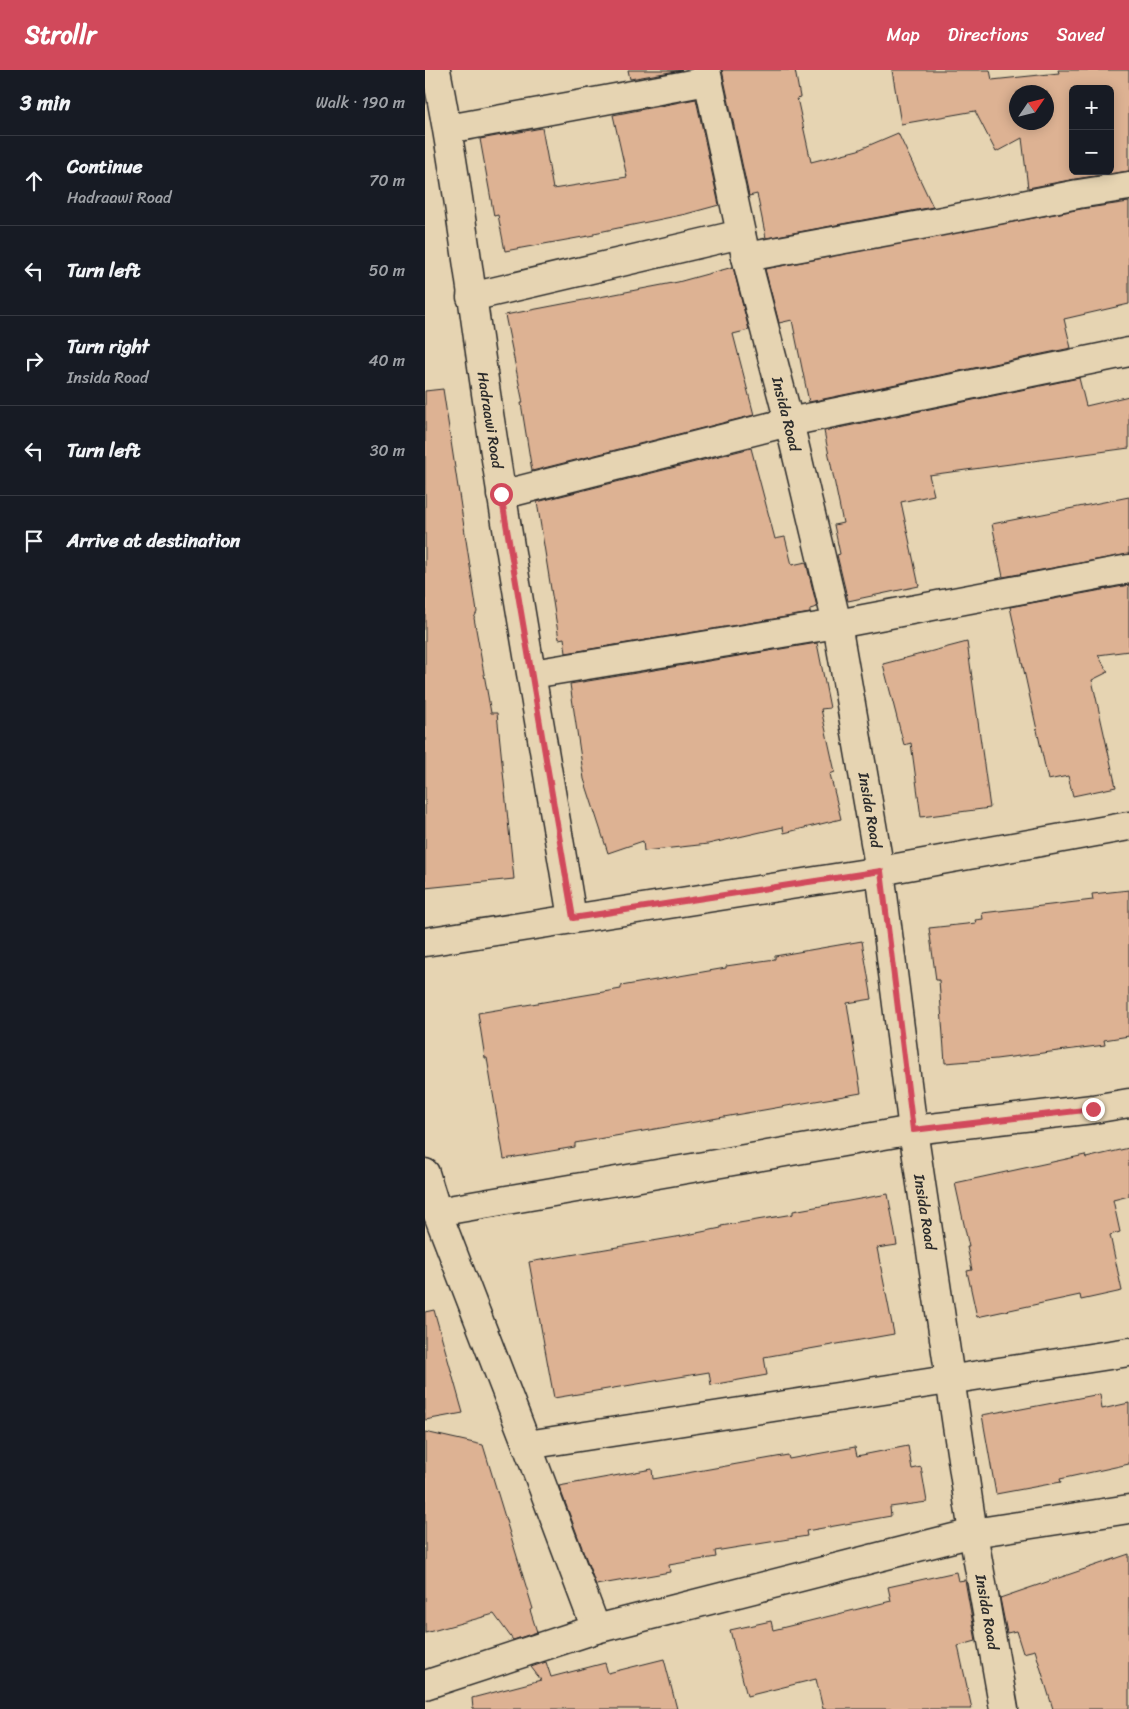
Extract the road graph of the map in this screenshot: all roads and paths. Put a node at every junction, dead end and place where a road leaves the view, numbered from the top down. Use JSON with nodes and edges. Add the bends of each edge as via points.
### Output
{"nodes":[{"id":1,"x":436,"y":70,"type":"edge"},
{"id":2,"x":707,"y":75,"type":"edge"},
{"id":3,"x":448,"y":129,"type":"junction"},
{"id":4,"x":1129,"y":186,"type":"edge"},
{"id":5,"x":744,"y":245,"type":"junction"},
{"id":6,"x":471,"y":297,"type":"junction"},
{"id":7,"x":1129,"y":352,"type":"edge"},
{"id":8,"x":789,"y":422,"type":"junction"},
{"id":9,"x":501,"y":494,"type":"junction"},
{"id":10,"x":1129,"y":569,"type":"edge"},
{"id":11,"x":837,"y":624,"type":"junction"},
{"id":12,"x":532,"y":674,"type":"junction"},
{"id":13,"x":1129,"y":826,"type":"edge"},
{"id":14,"x":881,"y":871,"type":"junction"},
{"id":15,"x":573,"y":918,"type":"junction"},
{"id":16,"x":425,"y":942,"type":"edge"},
{"id":17,"x":1129,"y":1103,"type":"edge"},
{"id":18,"x":913,"y":1130,"type":"junction"},
{"id":19,"x":425,"y":1173,"type":"edge"},
{"id":20,"x":437,"y":1212,"type":"junction"},
{"id":21,"x":1129,"y":1352,"type":"edge"},
{"id":22,"x":951,"y":1381,"type":"junction"},
{"id":23,"x":527,"y":1445,"type":"junction"},
{"id":24,"x":1129,"y":1509,"type":"edge"},
{"id":25,"x":973,"y":1533,"type":"junction"},
{"id":26,"x":595,"y":1629,"type":"junction"},
{"id":27,"x":425,"y":1685,"type":"edge"},
{"id":28,"x":1004,"y":1709,"type":"edge"}],
"edges":[{"from":1,"to":3,"type":"street","name":"Hadraawi Road"},
{"from":2,"to":3,"type":"street"},
{"from":2,"to":5,"type":"street","name":"Insida Road"},
{"from":3,"to":6,"type":"street","name":"Hadraawi Road"},
{"from":4,"to":5,"type":"street","via":[[931,223]]},
{"from":5,"to":6,"type":"street"},
{"from":5,"to":8,"type":"street","name":"Insida Road"},
{"from":6,"to":9,"type":"street","name":"Hadraawi Road"},
{"from":7,"to":8,"type":"street"},
{"from":8,"to":9,"type":"street"},
{"from":8,"to":11,"type":"street","name":"Insida Road"},
{"from":9,"to":12,"type":"street","name":"Hadraawi Road"},
{"from":10,"to":11,"type":"street"},
{"from":11,"to":12,"type":"street"},
{"from":11,"to":14,"type":"street","name":"Insida Road"},
{"from":12,"to":15,"type":"street","name":"Hadraawi Road"},
{"from":13,"to":14,"type":"street"},
{"from":14,"to":15,"type":"street"},
{"from":14,"to":18,"type":"street","name":"Insida Road"},
{"from":15,"to":16,"type":"street"},
{"from":17,"to":18,"type":"street"},
{"from":18,"to":20,"type":"street"},
{"from":18,"to":22,"type":"street","name":"Insida Road"},
{"from":19,"to":20,"type":"street"},
{"from":20,"to":23,"type":"street"},
{"from":21,"to":22,"type":"street"},
{"from":22,"to":23,"type":"street"},
{"from":22,"to":25,"type":"street","name":"Insida Road"},
{"from":23,"to":26,"type":"street"},
{"from":24,"to":25,"type":"street"},
{"from":25,"to":26,"type":"street"},
{"from":25,"to":28,"type":"street","name":"Insida Road"},
{"from":26,"to":27,"type":"street"}]}
